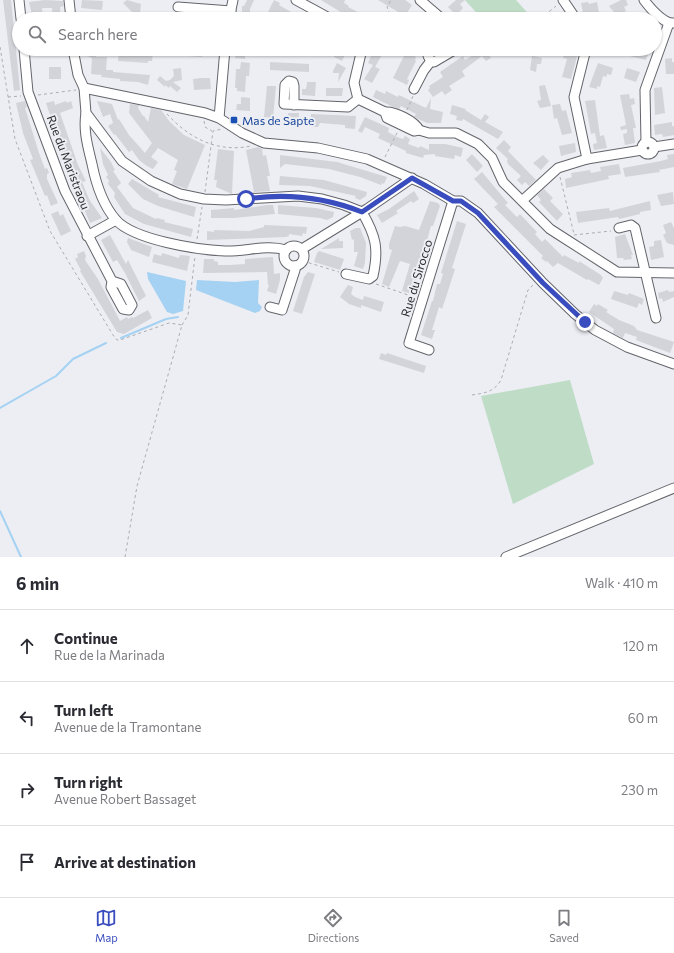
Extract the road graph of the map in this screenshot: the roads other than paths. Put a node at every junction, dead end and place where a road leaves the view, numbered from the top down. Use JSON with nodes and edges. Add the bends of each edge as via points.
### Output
{"nodes":[{"id":1,"x":19,"y":0,"type":"edge"},
{"id":2,"x":69,"y":0,"type":"edge"},
{"id":3,"x":233,"y":0,"type":"edge"},
{"id":4,"x":296,"y":0,"type":"edge"},
{"id":5,"x":420,"y":0,"type":"edge"},
{"id":6,"x":644,"y":0,"type":"edge"},
{"id":7,"x":561,"y":2,"type":"edge"},
{"id":8,"x":178,"y":7,"type":"dead end"},
{"id":9,"x":20,"y":12,"type":"edge"},
{"id":10,"x":70,"y":12,"type":"edge"},
{"id":11,"x":210,"y":12,"type":"edge"},
{"id":12,"x":231,"y":12,"type":"edge"},
{"id":13,"x":319,"y":12,"type":"edge"},
{"id":14,"x":434,"y":12,"type":"edge"},
{"id":15,"x":570,"y":12,"type":"edge"},
{"id":16,"x":656,"y":12,"type":"edge"},
{"id":17,"x":662,"y":17,"type":"edge"},
{"id":18,"x":671,"y":23,"type":"edge"},
{"id":19,"x":662,"y":46,"type":"edge"},
{"id":20,"x":25,"y":56,"type":"edge"},
{"id":21,"x":74,"y":56,"type":"edge"},
{"id":22,"x":225,"y":56,"type":"edge"},
{"id":23,"x":360,"y":56,"type":"edge"},
{"id":24,"x":428,"y":56,"type":"edge"},
{"id":25,"x":446,"y":56,"type":"edge"},
{"id":26,"x":584,"y":56,"type":"edge"},
{"id":27,"x":658,"y":56,"type":"edge"},
{"id":28,"x":431,"y":61,"type":"junction"},
{"id":29,"x":84,"y":88,"type":"junction"},
{"id":30,"x":414,"y":89,"type":"dead end"},
{"id":31,"x":358,"y":99,"type":"junction"},
{"id":32,"x":294,"y":105,"type":"dead end"},
{"id":33,"x":86,"y":113,"type":"junction"},
{"id":34,"x":222,"y":120,"type":"junction"},
{"id":35,"x":99,"y":132,"type":"junction"},
{"id":36,"x":87,"y":140,"type":"junction"},
{"id":37,"x":674,"y":144,"type":"edge"},
{"id":38,"x":647,"y":146,"type":"junction"},
{"id":39,"x":586,"y":159,"type":"junction"},
{"id":40,"x":412,"y":178,"type":"junction"},
{"id":41,"x":523,"y":200,"type":"junction"},
{"id":42,"x":453,"y":201,"type":"junction"},
{"id":43,"x":362,"y":212,"type":"junction"},
{"id":44,"x":116,"y":220,"type":"junction"},
{"id":45,"x":619,"y":228,"type":"road end"},
{"id":46,"x":87,"y":236,"type":"junction"},
{"id":47,"x":302,"y":249,"type":"junction"},
{"id":48,"x":286,"y":250,"type":"junction"},
{"id":49,"x":295,"y":266,"type":"junction"},
{"id":50,"x":674,"y":273,"type":"edge"},
{"id":51,"x":346,"y":274,"type":"road end"},
{"id":52,"x":646,"y":274,"type":"junction"},
{"id":53,"x":112,"y":281,"type":"dead end"},
{"id":54,"x":270,"y":307,"type":"dead end"},
{"id":55,"x":656,"y":318,"type":"dead end"},
{"id":56,"x":429,"y":350,"type":"dead end"},
{"id":57,"x":674,"y":364,"type":"edge"},
{"id":58,"x":674,"y":488,"type":"edge"},
{"id":59,"x":506,"y":557,"type":"edge"}],
"edges":[{"from":1,"to":9,"type":"street"},
{"from":2,"to":10,"type":"street"},
{"from":3,"to":12,"type":"street"},
{"from":4,"to":13,"type":"street"},
{"from":5,"to":14,"type":"street"},
{"from":6,"to":16,"type":"street"},
{"from":7,"to":15,"type":"street"},
{"from":8,"to":11,"type":"street"},
{"from":17,"to":18,"type":"street"},
{"from":18,"to":19,"type":"street"},
{"from":20,"to":46,"type":"street","name":"Rue du Maristraou","via":[[30,95],[65,191]]},
{"from":21,"to":29,"type":"street"},
{"from":22,"to":34,"type":"street"},
{"from":23,"to":31,"type":"street","via":[[354,84]]},
{"from":24,"to":28,"type":"street"},
{"from":25,"to":28,"type":"street","via":[[438,61]]},
{"from":26,"to":39,"type":"street","via":[[574,97]]},
{"from":27,"to":38,"type":"street","via":[[645,90]]},
{"from":28,"to":30,"type":"street"},
{"from":29,"to":33,"type":"street"},
{"from":29,"to":34,"type":"street","via":[[205,113]]},
{"from":31,"to":32,"type":"street","via":[[348,106]]},
{"from":31,"to":41,"type":"street","via":[[385,112],[390,111],[417,125],[419,130],[429,133],[456,133],[478,144],[492,158],[503,182]]},
{"from":33,"to":35,"type":"street"},
{"from":33,"to":36,"type":"street","via":[[84,126]]},
{"from":34,"to":40,"type":"street","via":[[262,142],[349,154]]},
{"from":35,"to":36,"type":"street","via":[[97,141],[92,143]]},
{"from":35,"to":43,"type":"street","via":[[114,152],[134,170],[180,194],[226,200],[298,196],[322,199]]},
{"from":36,"to":44,"type":"street","via":[[97,184]]},
{"from":37,"to":38,"type":"street"},
{"from":38,"to":39,"type":"street"},
{"from":39,"to":41,"type":"street","via":[[558,168]]},
{"from":40,"to":42,"type":"street"},
{"from":40,"to":43,"type":"street"},
{"from":41,"to":52,"type":"street","via":[[550,229],[617,272]]},
{"from":42,"to":56,"type":"street","name":"Rue du Sirocco","via":[[409,343]]},
{"from":42,"to":57,"type":"street","via":[[461,201],[478,213],[539,279],[595,330],[627,346]]},
{"from":43,"to":47,"type":"street"},
{"from":43,"to":51,"type":"street","via":[[375,240],[373,276],[369,279]]},
{"from":44,"to":46,"type":"street"},
{"from":44,"to":48,"type":"street","via":[[146,236],[196,249]]},
{"from":45,"to":52,"type":"street","via":[[631,225],[635,228]]},
{"from":46,"to":53,"type":"street","name":"Rue du Maristraou"},
{"from":47,"to":48,"type":"street","via":[[294,246]]},
{"from":47,"to":49,"type":"street","via":[[303,260]]},
{"from":48,"to":49,"type":"street","via":[[286,262]]},
{"from":49,"to":54,"type":"street","via":[[282,310]]},
{"from":50,"to":52,"type":"street"},
{"from":52,"to":55,"type":"street"},
{"from":58,"to":59,"type":"street"}]}
